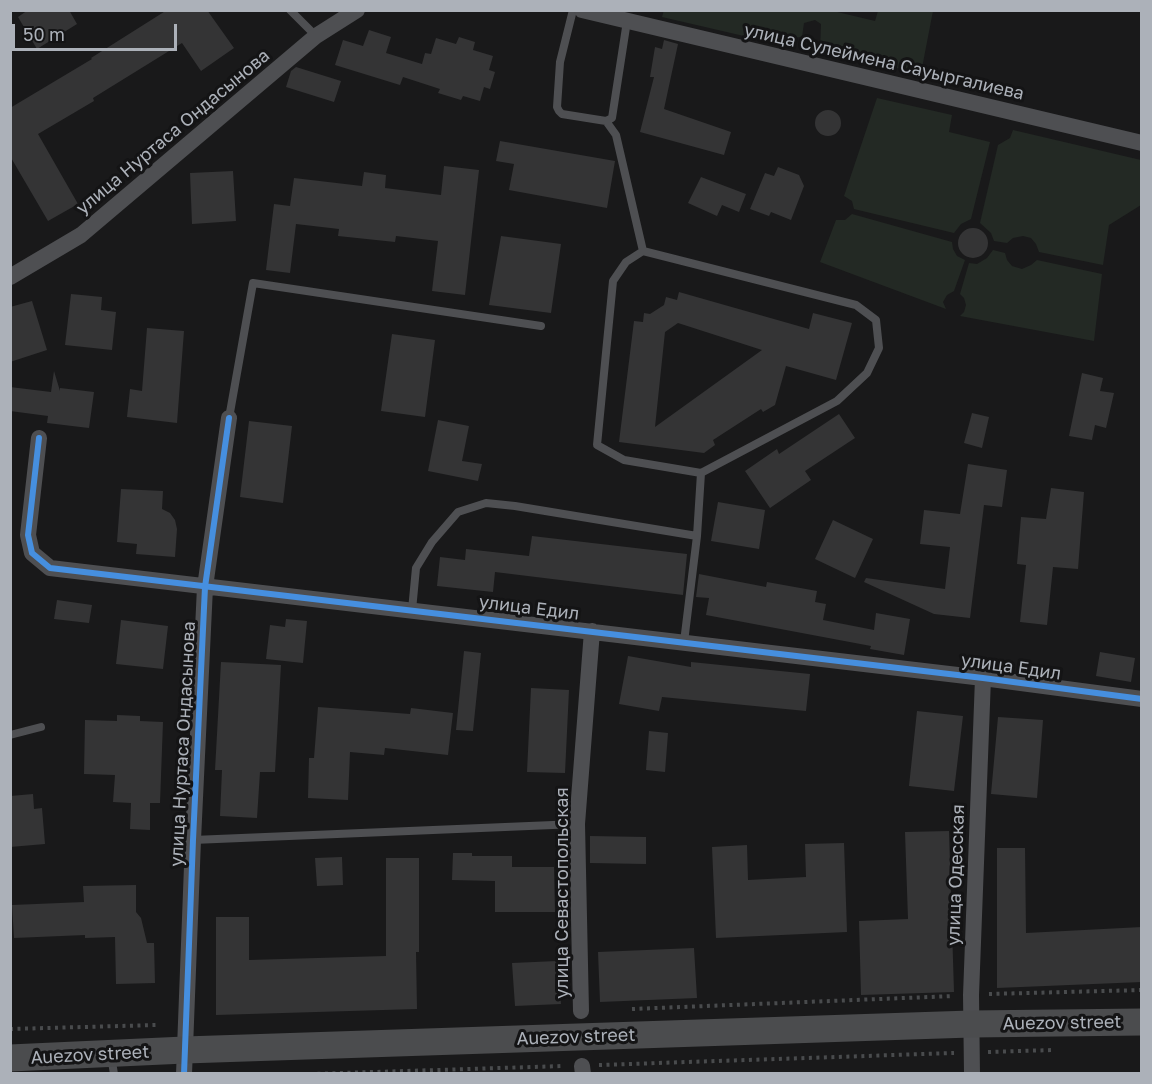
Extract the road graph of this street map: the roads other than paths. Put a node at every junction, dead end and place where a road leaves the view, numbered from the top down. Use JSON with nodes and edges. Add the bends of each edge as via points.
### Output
{"nodes":[{"id":1,"x":290,"y":10,"type":"edge"},
{"id":2,"x":357,"y":10,"type":"edge"},
{"id":3,"x":573,"y":10,"type":"edge"},
{"id":4,"x":582,"y":10,"type":"edge"},
{"id":5,"x":627,"y":21,"type":"junction"},
{"id":6,"x":316,"y":36,"type":"junction"},
{"id":7,"x":606,"y":121,"type":"junction"},
{"id":8,"x":1142,"y":143,"type":"edge"},
{"id":9,"x":643,"y":250,"type":"junction"},
{"id":10,"x":10,"y":277,"type":"edge"},
{"id":11,"x":541,"y":326,"type":"dead end"},
{"id":12,"x":229,"y":418,"type":"joint"},
{"id":13,"x":39,"y":438,"type":"dead end"},
{"id":14,"x":701,"y":473,"type":"junction"},
{"id":15,"x":697,"y":536,"type":"junction"},
{"id":16,"x":205,"y":587,"type":"junction"},
{"id":17,"x":412,"y":609,"type":"junction"},
{"id":18,"x":592,"y":631,"type":"junction"},
{"id":19,"x":684,"y":642,"type":"junction"},
{"id":20,"x":983,"y":678,"type":"junction"},
{"id":21,"x":1142,"y":699,"type":"edge"},
{"id":22,"x":41,"y":727,"type":"dead end"},
{"id":23,"x":10,"y":735,"type":"edge"},
{"id":24,"x":578,"y":824,"type":"junction"},
{"id":25,"x":193,"y":840,"type":"junction"},
{"id":26,"x":581,"y":1011,"type":"dead end"},
{"id":27,"x":1142,"y":1022,"type":"edge"},
{"id":28,"x":971,"y":1024,"type":"junction"},
{"id":29,"x":10,"y":1058,"type":"edge"},
{"id":30,"x":184,"y":1062,"type":"edge"},
{"id":31,"x":112,"y":1064,"type":"edge"},
{"id":32,"x":972,"y":1074,"type":"edge"}],
"edges":[{"from":1,"to":6,"type":"lane"},
{"from":2,"to":6,"type":"street","name":"улица Нуртаса Ондасынова"},
{"from":3,"to":7,"type":"lane","via":[[560,62],[557,107],[562,114]]},
{"from":4,"to":5,"type":"street","name":"улица Сулеймена Сауыргалиева"},
{"from":5,"to":7,"type":"lane","via":[[612,118]]},
{"from":5,"to":8,"type":"street","name":"улица Сулеймена Сауыргалиева"},
{"from":6,"to":10,"type":"street","name":"улица Нуртаса Ондасынова","via":[[81,236]]},
{"from":7,"to":9,"type":"lane","via":[[615,135]]},
{"from":9,"to":14,"type":"lane","via":[[626,262],[613,281],[597,445],[624,460]]},
{"from":9,"to":14,"type":"lane","via":[[856,305],[876,321],[879,348],[867,373],[837,401]]},
{"from":11,"to":12,"type":"lane","via":[[253,283]]},
{"from":12,"to":16,"type":"street","name":"улица Нуртаса Ондасынова"},
{"from":13,"to":16,"type":"street","name":"улица Едил","via":[[28,535],[32,553],[50,568]]},
{"from":14,"to":15,"type":"lane"},
{"from":15,"to":17,"type":"lane","via":[[486,503],[458,512],[432,542],[416,568]]},
{"from":15,"to":19,"type":"lane"},
{"from":16,"to":17,"type":"street","name":"улица Едил"},
{"from":16,"to":25,"type":"street","name":"улица Нуртаса Ондасынова"},
{"from":17,"to":18,"type":"street","name":"улица Едил"},
{"from":18,"to":19,"type":"street","name":"улица Едил"},
{"from":18,"to":24,"type":"street","name":"улица Севастопольская"},
{"from":19,"to":20,"type":"street","name":"улица Едил"},
{"from":20,"to":21,"type":"street","name":"улица Едил"},
{"from":20,"to":28,"type":"street","name":"улица Одесская"},
{"from":22,"to":23,"type":"lane"},
{"from":24,"to":25,"type":"lane"},
{"from":24,"to":26,"type":"street","name":"улица Севастопольская"},
{"from":25,"to":30,"type":"street","name":"улица Нуртаса Ондасынова"},
{"from":27,"to":28,"type":"main road","name":"Auezov street"},
{"from":28,"to":30,"type":"main road","name":"Auezov street"},
{"from":28,"to":32,"type":"street","name":"улица Одесская"},
{"from":29,"to":31,"type":"main road","name":"Auezov street"},
{"from":30,"to":31,"type":"main road","name":"Auezov street"}]}
